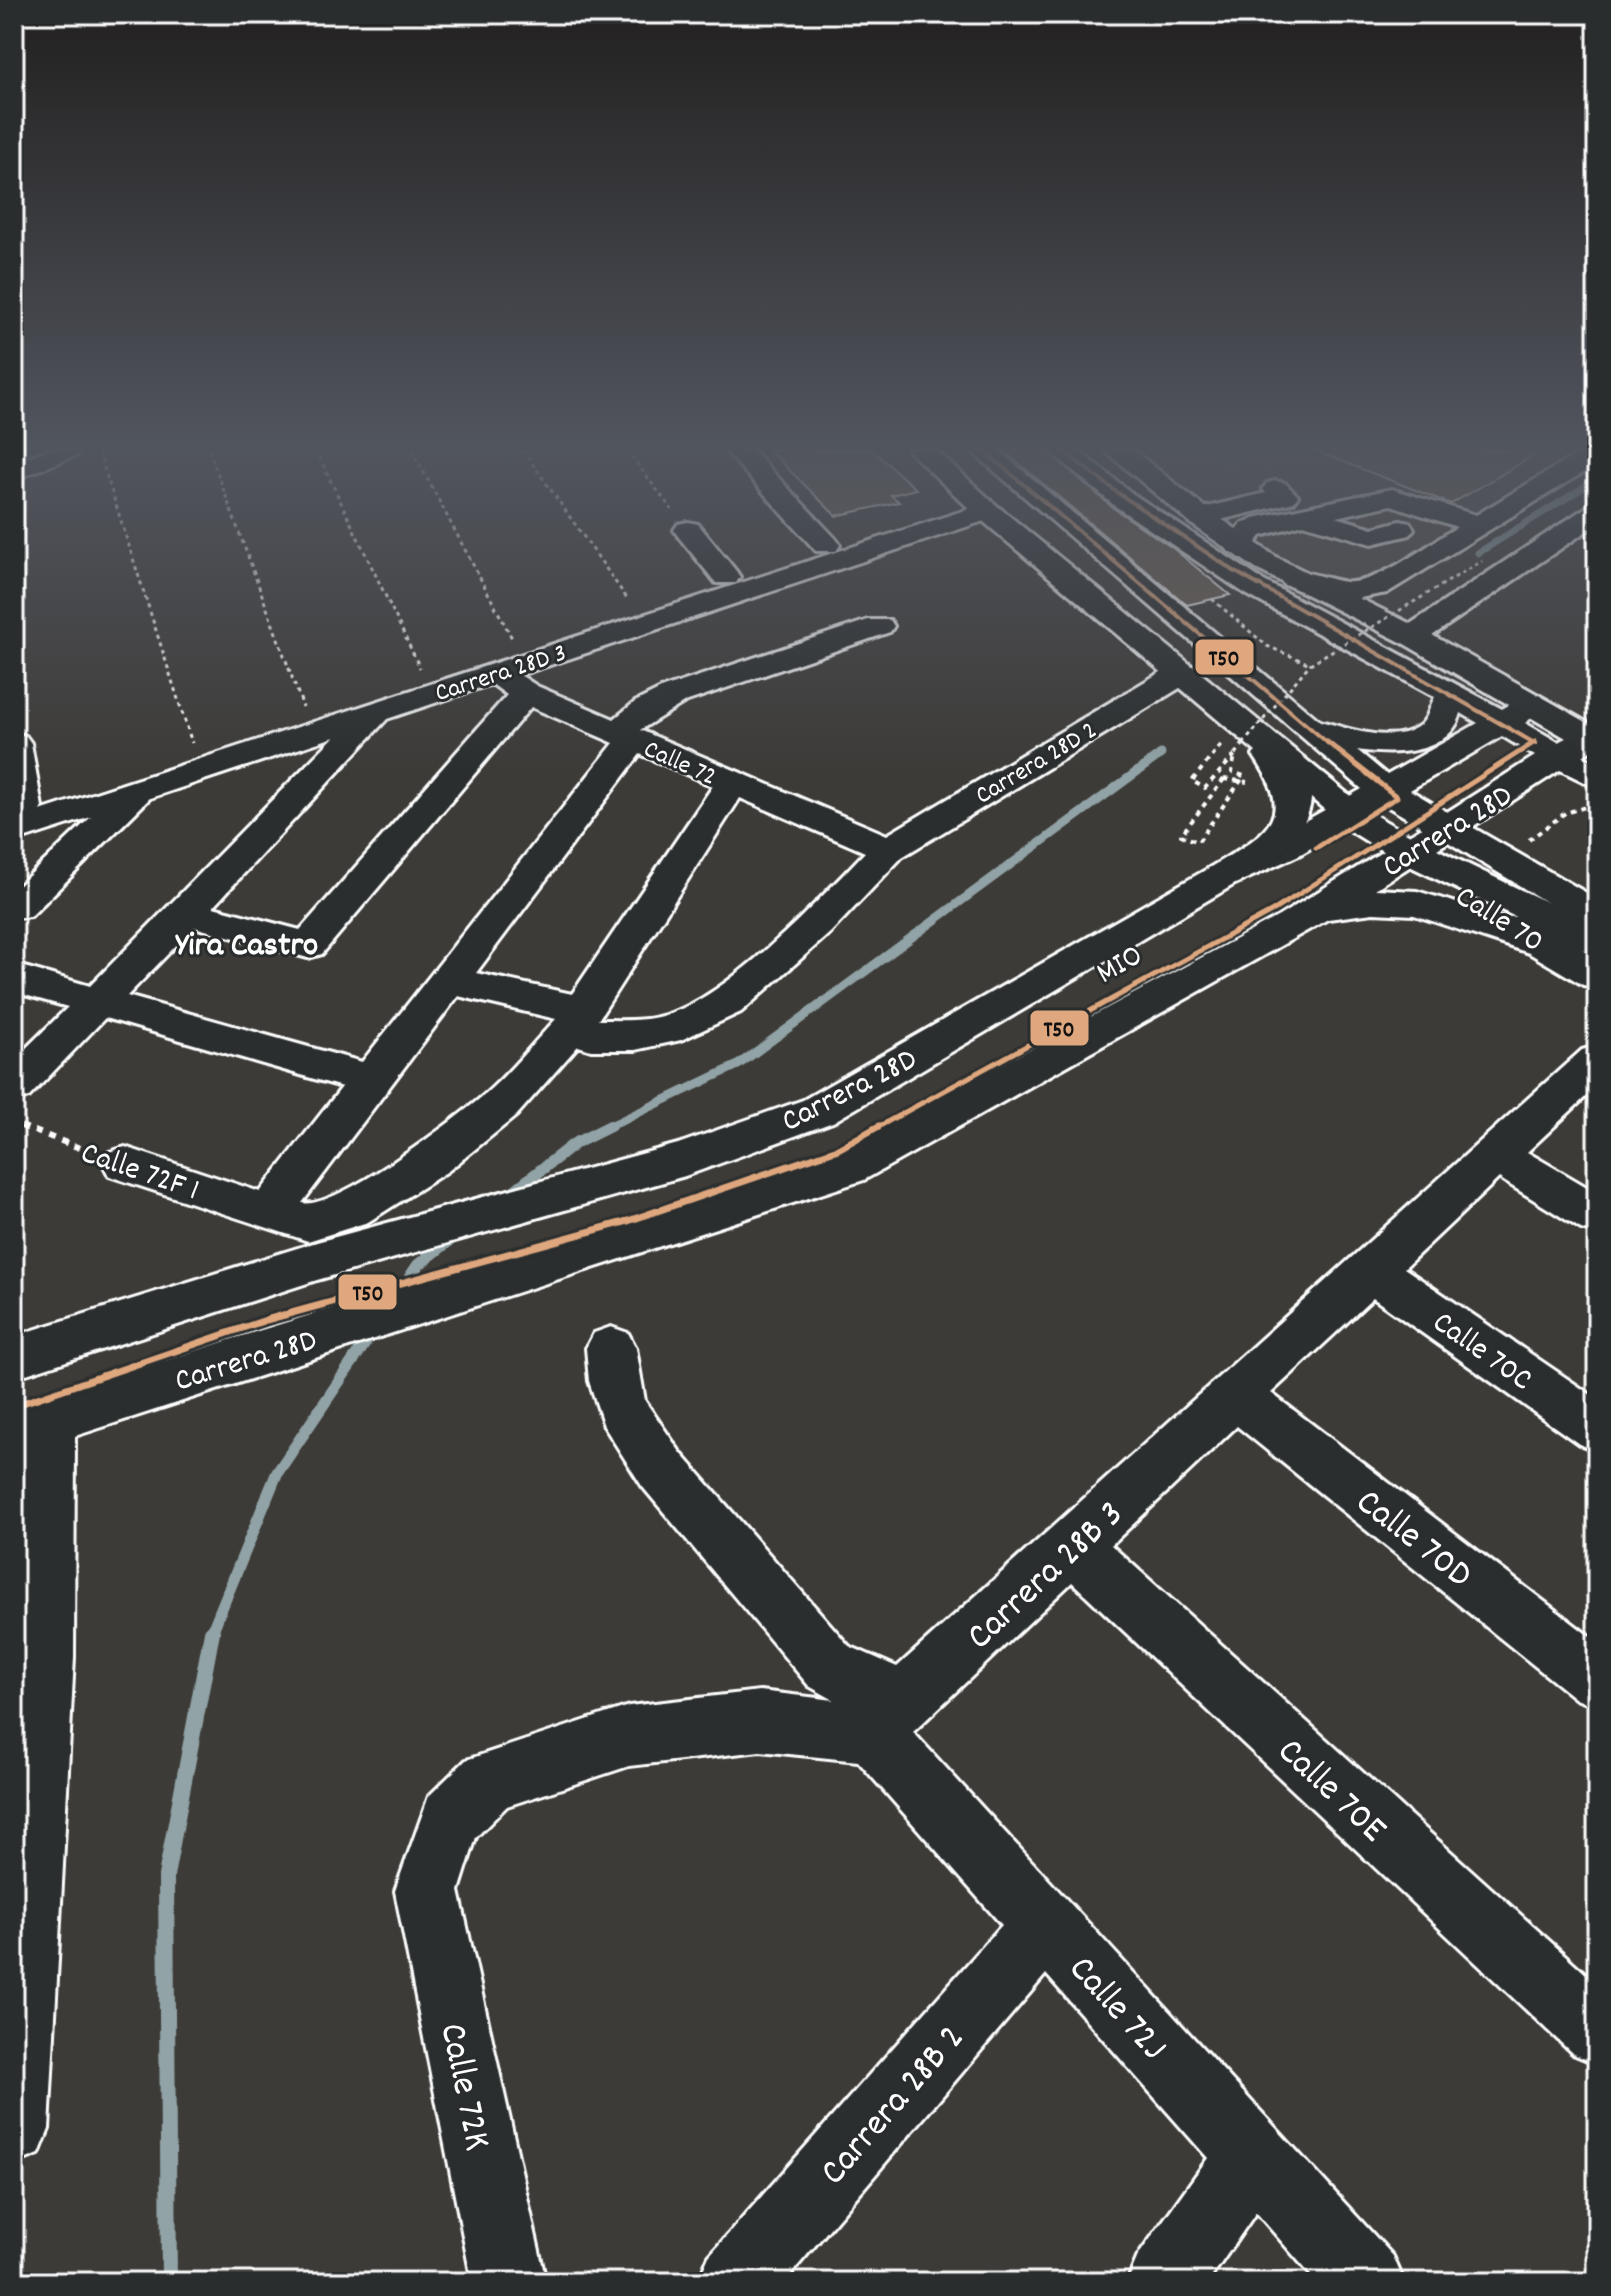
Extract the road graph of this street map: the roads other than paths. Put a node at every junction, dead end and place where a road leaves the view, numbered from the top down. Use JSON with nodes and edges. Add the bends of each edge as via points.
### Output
{"nodes":[{"id":1,"x":710,"y":557,"type":"edge"},
{"id":2,"x":788,"y":557,"type":"edge"},
{"id":3,"x":831,"y":557,"type":"edge"},
{"id":4,"x":1044,"y":557,"type":"edge"},
{"id":5,"x":1108,"y":557,"type":"edge"},
{"id":6,"x":1209,"y":557,"type":"edge"},
{"id":7,"x":1258,"y":557,"type":"edge"},
{"id":8,"x":1427,"y":557,"type":"edge"},
{"id":9,"x":1530,"y":557,"type":"edge"},
{"id":10,"x":726,"y":577,"type":"junction"},
{"id":11,"x":1294,"y":579,"type":"junction"},
{"id":12,"x":879,"y":626,"type":"dead end"},
{"id":13,"x":1412,"y":636,"type":"junction"},
{"id":14,"x":1182,"y":673,"type":"junction"},
{"id":15,"x":502,"y":675,"type":"junction"},
{"id":16,"x":1440,"y":687,"type":"junction"},
{"id":17,"x":358,"y":710,"type":"junction"},
{"id":18,"x":1291,"y":714,"type":"junction"},
{"id":19,"x":1533,"y":732,"type":"junction"},
{"id":20,"x":625,"y":736,"type":"junction"},
{"id":21,"x":1595,"y":737,"type":"edge"},
{"id":22,"x":1238,"y":739,"type":"junction"},
{"id":23,"x":14,"y":743,"type":"edge"},
{"id":24,"x":1597,"y":778,"type":"edge"},
{"id":25,"x":732,"y":784,"type":"junction"},
{"id":26,"x":141,"y":789,"type":"junction"},
{"id":27,"x":1415,"y":807,"type":"junction"},
{"id":28,"x":18,"y":816,"type":"edge"},
{"id":29,"x":1376,"y":831,"type":"junction"},
{"id":30,"x":889,"y":849,"type":"junction"},
{"id":31,"x":1222,"y":876,"type":"junction"},
{"id":32,"x":18,"y":907,"type":"dead end"},
{"id":33,"x":186,"y":913,"type":"junction"},
{"id":34,"x":1597,"y":916,"type":"edge"},
{"id":35,"x":1292,"y":925,"type":"junction"},
{"id":36,"x":1540,"y":943,"type":"junction"},
{"id":37,"x":1597,"y":943,"type":"edge"},
{"id":38,"x":1597,"y":975,"type":"edge"},
{"id":39,"x":14,"y":978,"type":"edge"},
{"id":40,"x":449,"y":980,"type":"junction"},
{"id":41,"x":98,"y":1002,"type":"junction"},
{"id":42,"x":576,"y":1020,"type":"junction"},
{"id":43,"x":1591,"y":1076,"type":"edge"},
{"id":44,"x":370,"y":1080,"type":"junction"},
{"id":45,"x":14,"y":1086,"type":"edge"},
{"id":46,"x":1495,"y":1154,"type":"junction"},
{"id":47,"x":125,"y":1164,"type":"road end"},
{"id":48,"x":643,"y":1204,"type":"junction"},
{"id":49,"x":269,"y":1213,"type":"junction"},
{"id":50,"x":1597,"y":1216,"type":"edge"},
{"id":51,"x":1370,"y":1270,"type":"junction"},
{"id":52,"x":291,"y":1291,"type":"junction"},
{"id":53,"x":611,"y":1348,"type":"dead end"},
{"id":54,"x":14,"y":1357,"type":"edge"},
{"id":55,"x":1235,"y":1395,"type":"junction"},
{"id":56,"x":23,"y":1410,"type":"edge"},
{"id":57,"x":1597,"y":1428,"type":"edge"},
{"id":58,"x":1072,"y":1546,"type":"junction"},
{"id":59,"x":30,"y":1664,"type":"edge"},
{"id":60,"x":1597,"y":1678,"type":"edge"},
{"id":61,"x":890,"y":1716,"type":"junction"},
{"id":62,"x":1046,"y":1924,"type":"junction"},
{"id":63,"x":19,"y":1964,"type":"edge"},
{"id":64,"x":1597,"y":2030,"type":"edge"},
{"id":65,"x":14,"y":2129,"type":"edge"},
{"id":66,"x":1253,"y":2155,"type":"junction"},
{"id":67,"x":509,"y":2282,"type":"edge"},
{"id":68,"x":735,"y":2282,"type":"edge"},
{"id":69,"x":1164,"y":2282,"type":"edge"},
{"id":70,"x":1367,"y":2282,"type":"edge"}],
"edges":[{"from":1,"to":10,"type":"main road"},
{"from":2,"to":10,"type":"main road","name":"Carrera 28D 3"},
{"from":3,"to":15,"type":"main road","name":"Carrera 28D 3"},
{"from":4,"to":14,"type":"main road"},
{"from":5,"to":18,"type":"main road"},
{"from":6,"to":16,"type":"main road","via":[[1254,587]]},
{"from":7,"to":11,"type":"main road"},
{"from":8,"to":11,"type":"main road","via":[[1365,591]]},
{"from":9,"to":13,"type":"main road"},
{"from":10,"to":15,"type":"main road","name":"Carrera 28D 3","via":[[517,646]]},
{"from":11,"to":13,"type":"main road"},
{"from":12,"to":20,"type":"main road","via":[[674,695],[646,709]]},
{"from":13,"to":19,"type":"main road"},
{"from":14,"to":22,"type":"main road"},
{"from":14,"to":30,"type":"main road","name":"Carrera 28D 2"},
{"from":15,"to":17,"type":"main road","name":"Carrera 28D 3"},
{"from":15,"to":17,"type":"main road","name":"Carrera 28D 3","via":[[424,676]]},
{"from":15,"to":20,"type":"main road","name":"Calle 72"},
{"from":15,"to":33,"type":"main road","via":[[308,945]]},
{"from":16,"to":18,"type":"main road","via":[[1448,702],[1447,717],[1419,739],[1366,743],[1337,737]]},
{"from":16,"to":19,"type":"main road"},
{"from":17,"to":26,"type":"main road","name":"Carrera 28D 3"},
{"from":17,"to":28,"type":"main road","name":"Carrera 28D 3","via":[[306,715]]},
{"from":17,"to":33,"type":"main road"},
{"from":18,"to":27,"type":"main road"},
{"from":19,"to":21,"type":"main road"},
{"from":19,"to":21,"type":"main road"},
{"from":19,"to":24,"type":"main road"},
{"from":19,"to":27,"type":"main road","name":"MIO"},
{"from":20,"to":25,"type":"main road","name":"Calle 72"},
{"from":20,"to":40,"type":"main road"},
{"from":22,"to":29,"type":"main road","name":"Calle 70"},
{"from":22,"to":31,"type":"main road","via":[[1287,774],[1293,801],[1277,841]]},
{"from":23,"to":28,"type":"main road"},
{"from":25,"to":30,"type":"main road","name":"Calle 72"},
{"from":25,"to":42,"type":"main road","name":"Calle 72F 1"},
{"from":26,"to":28,"type":"main road","name":"Carrera 28D 3"},
{"from":26,"to":32,"type":"main road"},
{"from":27,"to":29,"type":"main road","name":"MIO"},
{"from":27,"to":34,"type":"main road"},
{"from":29,"to":31,"type":"main road","name":"Carrera 28D","via":[[1286,847]]},
{"from":29,"to":35,"type":"main road","name":"Carrera 28D"},
{"from":29,"to":36,"type":"main road","name":"Calle 70","via":[[1466,899]]},
{"from":29,"to":37,"type":"main road"},
{"from":29,"to":48,"type":"main road","name":"MIO","via":[[1271,912],[838,1149]]},
{"from":30,"to":42,"type":"main road","name":"Carrera 28D 2","via":[[818,923],[727,1002],[681,1026],[635,1035],[591,1035]]},
{"from":31,"to":48,"type":"main road","name":"Carrera 28D","via":[[818,1111]]},
{"from":33,"to":41,"type":"main road"},
{"from":35,"to":36,"type":"main road","via":[[1329,909],[1373,901],[1417,903]]},
{"from":35,"to":48,"type":"main road","name":"Carrera 28D","via":[[848,1168]]},
{"from":36,"to":38,"type":"main road","name":"Calle 70"},
{"from":39,"to":41,"type":"main road"},
{"from":40,"to":42,"type":"main road","name":"Carrera 28D 2"},
{"from":40,"to":44,"type":"main road"},
{"from":41,"to":44,"type":"main road"},
{"from":41,"to":45,"type":"main road"},
{"from":42,"to":49,"type":"main road","name":"Calle 72F 1","via":[[501,1105],[432,1159],[352,1209],[308,1223]]},
{"from":43,"to":46,"type":"main road","name":"Carrera 28B 3"},
{"from":44,"to":49,"type":"main road"},
{"from":46,"to":50,"type":"main road"},
{"from":46,"to":51,"type":"main road","name":"Carrera 28B 3"},
{"from":47,"to":49,"type":"main road","name":"Calle 72F 1"},
{"from":48,"to":52,"type":"main road"},
{"from":48,"to":52,"type":"main road","name":"Carrera 28D"},
{"from":48,"to":56,"type":"main road","name":"Carrera 28D","via":[[229,1362]]},
{"from":51,"to":55,"type":"main road","name":"Carrera 28B 3"},
{"from":51,"to":57,"type":"main road","name":"Calle 70C"},
{"from":52,"to":54,"type":"main road","name":"Carrera 28D"},
{"from":52,"to":56,"type":"main road"},
{"from":53,"to":61,"type":"main road","via":[[622,1410],[661,1469],[829,1666],[866,1686]]},
{"from":55,"to":58,"type":"main road","name":"Carrera 28B 3"},
{"from":55,"to":60,"type":"main road","name":"Calle 70D"},
{"from":56,"to":59,"type":"main road"},
{"from":58,"to":61,"type":"main road","name":"Carrera 28B 3"},
{"from":58,"to":64,"type":"main road","name":"Calle 70E"},
{"from":59,"to":63,"type":"main road"},
{"from":61,"to":62,"type":"main road","name":"Calle 72J"},
{"from":61,"to":67,"type":"main road","name":"Calle 72K","via":[[760,1721],[629,1736],[488,1782],[451,1818],[427,1891]]},
{"from":62,"to":66,"type":"main road","name":"Calle 72J"},
{"from":62,"to":68,"type":"main road","name":"Carrera 28B 2"},
{"from":63,"to":65,"type":"main road"},
{"from":66,"to":69,"type":"main road"},
{"from":66,"to":70,"type":"main road","name":"Calle 72J"}]}
